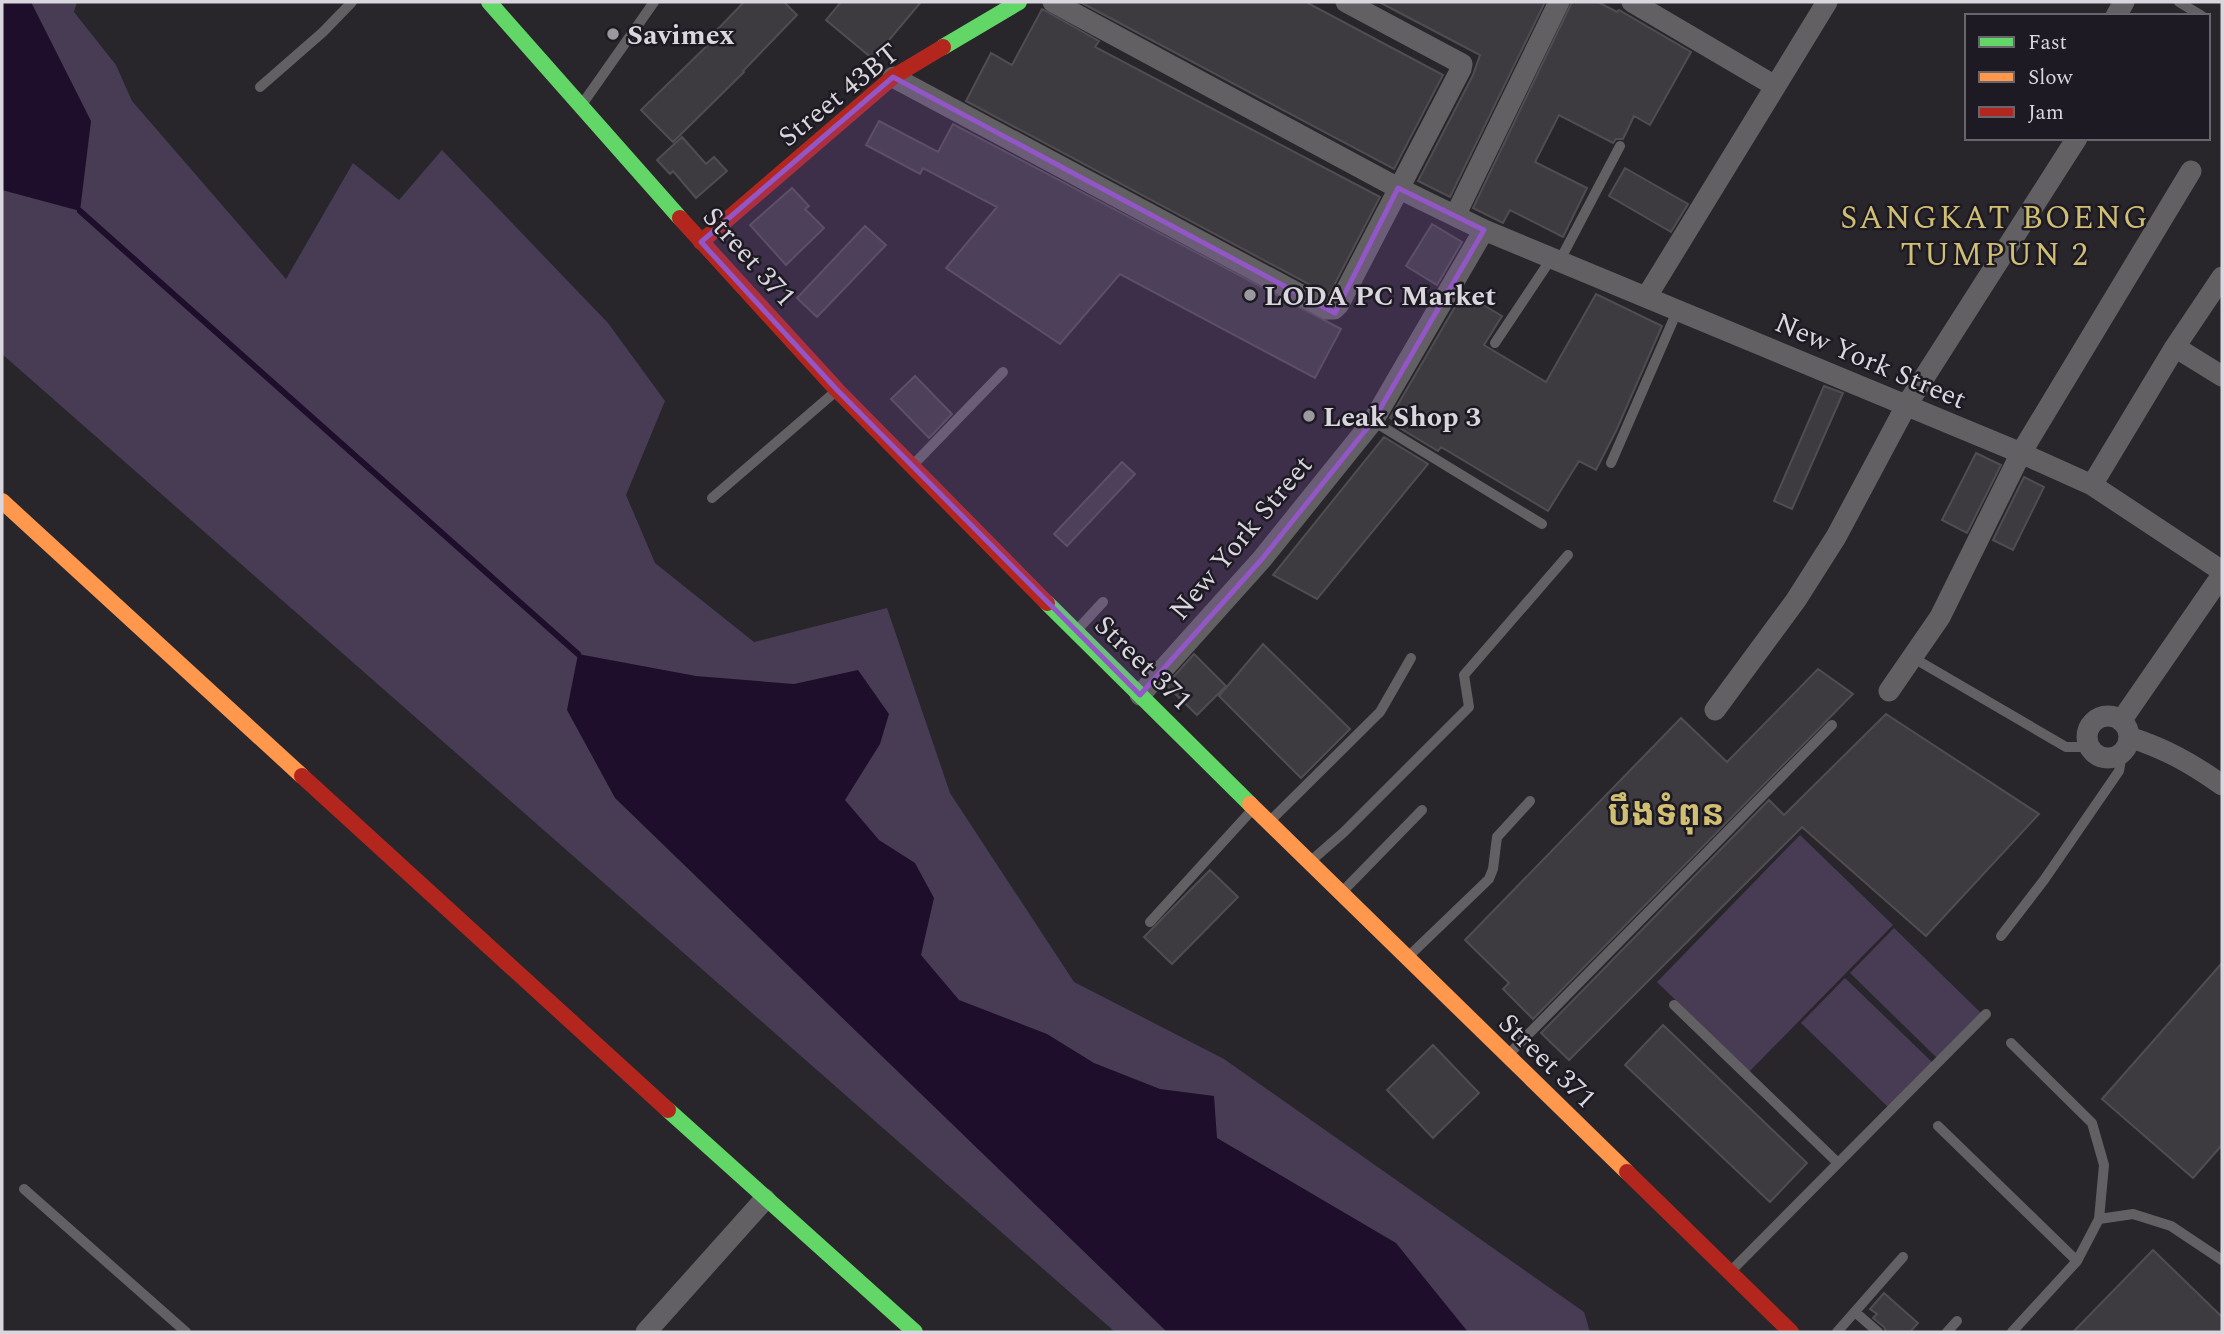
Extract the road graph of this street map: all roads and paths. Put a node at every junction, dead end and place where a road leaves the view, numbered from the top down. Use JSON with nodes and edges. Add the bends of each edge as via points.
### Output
{"nodes":[{"id":1,"x":352,"y":2,"type":"edge"},
{"id":2,"x":489,"y":2,"type":"edge"},
{"id":3,"x":654,"y":2,"type":"edge"},
{"id":4,"x":1019,"y":2,"type":"edge"},
{"id":5,"x":1053,"y":2,"type":"edge"},
{"id":6,"x":1346,"y":2,"type":"edge"},
{"id":7,"x":1559,"y":2,"type":"edge"},
{"id":8,"x":1632,"y":2,"type":"edge"},
{"id":9,"x":1826,"y":2,"type":"edge"},
{"id":10,"x":2179,"y":2,"type":"edge"},
{"id":11,"x":2199,"y":14,"type":"edge"},
{"id":12,"x":893,"y":77,"type":"junction"},
{"id":13,"x":1775,"y":86,"type":"junction"},
{"id":14,"x":261,"y":87,"type":"dead end"},
{"id":15,"x":582,"y":106,"type":"junction"},
{"id":16,"x":2076,"y":140,"type":"edge"},
{"id":17,"x":1620,"y":146,"type":"dead end"},
{"id":18,"x":2190,"y":171,"type":"dead end"},
{"id":19,"x":1398,"y":188,"type":"junction"},
{"id":20,"x":1455,"y":216,"type":"junction"},
{"id":21,"x":1484,"y":230,"type":"junction"},
{"id":22,"x":701,"y":242,"type":"junction"},
{"id":23,"x":1555,"y":260,"type":"junction"},
{"id":24,"x":2222,"y":277,"type":"edge"},
{"id":25,"x":1647,"y":296,"type":"junction"},
{"id":26,"x":1678,"y":310,"type":"junction"},
{"id":27,"x":1495,"y":344,"type":"dead end"},
{"id":28,"x":2175,"y":347,"type":"junction"},
{"id":29,"x":1003,"y":372,"type":"dead end"},
{"id":30,"x":2222,"y":376,"type":"edge"},
{"id":31,"x":837,"y":390,"type":"junction"},
{"id":32,"x":1906,"y":406,"type":"junction"},
{"id":33,"x":1373,"y":421,"type":"junction"},
{"id":34,"x":2021,"y":453,"type":"junction"},
{"id":35,"x":1611,"y":463,"type":"dead end"},
{"id":36,"x":912,"y":466,"type":"junction"},
{"id":37,"x":2092,"y":485,"type":"junction"},
{"id":38,"x":712,"y":498,"type":"dead end"},
{"id":39,"x":2,"y":501,"type":"edge"},
{"id":40,"x":1542,"y":524,"type":"dead end"},
{"id":41,"x":1568,"y":555,"type":"dead end"},
{"id":42,"x":2222,"y":573,"type":"edge"},
{"id":43,"x":1103,"y":602,"type":"dead end"},
{"id":44,"x":1075,"y":632,"type":"junction"},
{"id":45,"x":1411,"y":658,"type":"dead end"},
{"id":46,"x":1922,"y":663,"type":"dead end"},
{"id":47,"x":1889,"y":691,"type":"dead end"},
{"id":48,"x":1140,"y":695,"type":"junction"},
{"id":49,"x":1715,"y":710,"type":"dead end"},
{"id":50,"x":1832,"y":725,"type":"dead end"},
{"id":51,"x":2124,"y":737,"type":"junction"},
{"id":52,"x":2090,"y":747,"type":"junction"},
{"id":53,"x":2222,"y":785,"type":"edge"},
{"id":54,"x":1530,"y":801,"type":"dead end"},
{"id":55,"x":1254,"y":808,"type":"junction"},
{"id":56,"x":1422,"y":810,"type":"dead end"},
{"id":57,"x":1269,"y":822,"type":"junction"},
{"id":58,"x":1310,"y":862,"type":"junction"},
{"id":59,"x":1341,"y":893,"type":"junction"},
{"id":60,"x":1150,"y":922,"type":"dead end"},
{"id":61,"x":2001,"y":936,"type":"dead end"},
{"id":62,"x":1407,"y":957,"type":"junction"},
{"id":63,"x":1674,"y":1004,"type":"dead end"},
{"id":64,"x":1986,"y":1014,"type":"dead end"},
{"id":65,"x":2011,"y":1043,"type":"dead end"},
{"id":66,"x":1507,"y":1056,"type":"junction"},
{"id":67,"x":1938,"y":1126,"type":"dead end"},
{"id":68,"x":1838,"y":1163,"type":"junction"},
{"id":69,"x":24,"y":1189,"type":"dead end"},
{"id":70,"x":765,"y":1199,"type":"junction"},
{"id":71,"x":2099,"y":1219,"type":"junction"},
{"id":72,"x":1903,"y":1257,"type":"dead end"},
{"id":73,"x":2222,"y":1259,"type":"edge"},
{"id":74,"x":2077,"y":1261,"type":"junction"},
{"id":75,"x":1729,"y":1274,"type":"junction"},
{"id":76,"x":1855,"y":1312,"type":"junction"},
{"id":77,"x":1957,"y":1321,"type":"dead end"},
{"id":78,"x":186,"y":1332,"type":"edge"},
{"id":79,"x":646,"y":1332,"type":"edge"},
{"id":80,"x":915,"y":1332,"type":"edge"},
{"id":81,"x":1791,"y":1332,"type":"edge"},
{"id":82,"x":1838,"y":1332,"type":"edge"},
{"id":83,"x":1878,"y":1332,"type":"edge"},
{"id":84,"x":1947,"y":1332,"type":"edge"},
{"id":85,"x":2012,"y":1332,"type":"edge"}],
"edges":[{"from":1,"to":14,"type":"lane"},
{"from":2,"to":15,"type":"main road","name":"Street 371"},
{"from":3,"to":15,"type":"lane"},
{"from":4,"to":12,"type":"main road","name":"Street 43BT"},
{"from":5,"to":19,"type":"street","name":"New York Street"},
{"from":6,"to":19,"type":"street","via":[[1462,64]]},
{"from":7,"to":20,"type":"street"},
{"from":8,"to":13,"type":"street"},
{"from":9,"to":13,"type":"street"},
{"from":10,"to":11,"type":"lane"},
{"from":12,"to":19,"type":"street","via":[[1327,309],[1339,304]]},
{"from":12,"to":22,"type":"main road","name":"Street 43BT"},
{"from":13,"to":25,"type":"street"},
{"from":15,"to":22,"type":"main road","name":"Street 371"},
{"from":16,"to":32,"type":"street"},
{"from":17,"to":23,"type":"lane"},
{"from":18,"to":34,"type":"street"},
{"from":19,"to":20,"type":"street","name":"New York Street"},
{"from":20,"to":21,"type":"street","name":"New York Street"},
{"from":21,"to":23,"type":"street","name":"New York Street"},
{"from":21,"to":33,"type":"street","name":"New York Street"},
{"from":22,"to":31,"type":"main road","name":"Street 371"},
{"from":23,"to":25,"type":"street","name":"New York Street"},
{"from":23,"to":27,"type":"lane"},
{"from":24,"to":28,"type":"street"},
{"from":25,"to":26,"type":"street","name":"New York Street"},
{"from":26,"to":32,"type":"street","name":"New York Street"},
{"from":26,"to":35,"type":"lane"},
{"from":28,"to":30,"type":"street"},
{"from":28,"to":37,"type":"street"},
{"from":29,"to":36,"type":"lane"},
{"from":31,"to":36,"type":"main road","name":"Street 371"},
{"from":31,"to":38,"type":"lane"},
{"from":32,"to":34,"type":"street","name":"New York Street"},
{"from":32,"to":49,"type":"street","via":[[1836,537]]},
{"from":33,"to":40,"type":"lane"},
{"from":33,"to":48,"type":"street","name":"New York Street","via":[[1262,559]]},
{"from":34,"to":37,"type":"street","name":"New York Street"},
{"from":34,"to":47,"type":"street","via":[[1940,617]]},
{"from":36,"to":44,"type":"main road","name":"Street 371"},
{"from":37,"to":42,"type":"street","name":"New York Street"},
{"from":39,"to":70,"type":"main road"},
{"from":41,"to":58,"type":"lane","via":[[1464,675],[1469,707]]},
{"from":42,"to":51,"type":"street"},
{"from":43,"to":44,"type":"lane"},
{"from":44,"to":48,"type":"main road","name":"Street 371"},
{"from":45,"to":57,"type":"lane","via":[[1380,712]]},
{"from":46,"to":52,"type":"lane","via":[[2066,747]]},
{"from":48,"to":55,"type":"main road","name":"Street 371"},
{"from":50,"to":66,"type":"lane"},
{"from":51,"to":52,"type":"street","via":[[2110,758]]},
{"from":51,"to":52,"type":"street","via":[[2108,716],[2095,721],[2088,733]]},
{"from":51,"to":53,"type":"street","via":[[2158,746]]},
{"from":51,"to":61,"type":"lane","via":[[2119,771]]},
{"from":54,"to":62,"type":"lane","via":[[1497,837],[1489,879]]},
{"from":55,"to":57,"type":"main road","name":"Street 371"},
{"from":55,"to":60,"type":"lane"},
{"from":56,"to":59,"type":"lane"},
{"from":57,"to":58,"type":"main road","name":"Street 371"},
{"from":58,"to":59,"type":"main road","name":"Street 371"},
{"from":59,"to":62,"type":"main road","name":"Street 371"},
{"from":62,"to":66,"type":"main road","name":"Street 371"},
{"from":63,"to":68,"type":"lane"},
{"from":64,"to":68,"type":"lane"},
{"from":65,"to":71,"type":"lane","via":[[2092,1123],[2104,1165]]},
{"from":66,"to":75,"type":"main road","name":"Street 371"},
{"from":67,"to":74,"type":"lane"},
{"from":68,"to":75,"type":"lane"},
{"from":69,"to":78,"type":"lane"},
{"from":70,"to":79,"type":"street"},
{"from":70,"to":80,"type":"main road"},
{"from":71,"to":73,"type":"lane","via":[[2133,1214],[2171,1226]]},
{"from":71,"to":74,"type":"lane"},
{"from":72,"to":76,"type":"lane"},
{"from":74,"to":85,"type":"lane"},
{"from":75,"to":81,"type":"main road","name":"Street 371","via":[[1770,1320]]},
{"from":76,"to":82,"type":"lane"},
{"from":76,"to":83,"type":"lane"},
{"from":77,"to":84,"type":"lane"}]}
